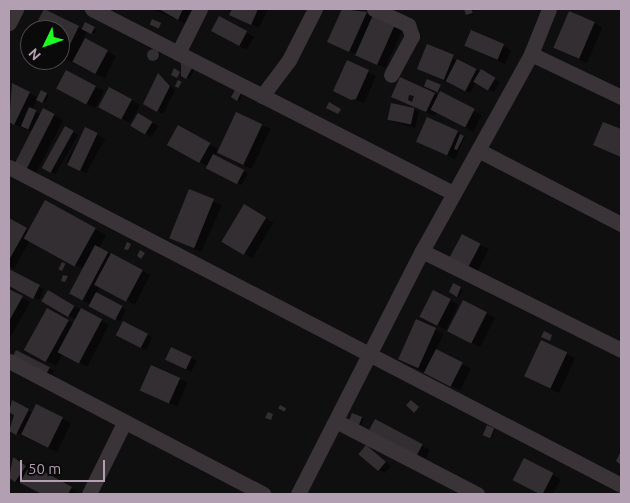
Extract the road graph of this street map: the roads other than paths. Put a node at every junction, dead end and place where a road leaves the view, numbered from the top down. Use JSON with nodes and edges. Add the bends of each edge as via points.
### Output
{"nodes":[{"id":1,"x":16,"y":9,"type":"edge"},
{"id":2,"x":92,"y":9,"type":"edge"},
{"id":3,"x":200,"y":9,"type":"edge"},
{"id":4,"x":315,"y":9,"type":"edge"},
{"id":5,"x":374,"y":9,"type":"edge"},
{"id":6,"x":549,"y":9,"type":"edge"},
{"id":7,"x":9,"y":23,"type":"edge"},
{"id":8,"x":178,"y":53,"type":"junction"},
{"id":9,"x":531,"y":54,"type":"junction"},
{"id":10,"x":391,"y":76,"type":"dead end"},
{"id":11,"x":262,"y":96,"type":"junction"},
{"id":12,"x":621,"y":97,"type":"edge"},
{"id":13,"x":480,"y":151,"type":"junction"},
{"id":14,"x":9,"y":167,"type":"edge"},
{"id":15,"x":453,"y":193,"type":"junction"},
{"id":16,"x":621,"y":224,"type":"edge"},
{"id":17,"x":422,"y":251,"type":"junction"},
{"id":18,"x":621,"y":350,"type":"edge"},
{"id":19,"x":372,"y":353,"type":"junction"},
{"id":20,"x":9,"y":362,"type":"edge"},
{"id":21,"x":336,"y":421,"type":"junction"},
{"id":22,"x":124,"y":423,"type":"junction"},
{"id":23,"x":621,"y":485,"type":"edge"},
{"id":24,"x":89,"y":494,"type":"edge"},
{"id":25,"x":263,"y":494,"type":"edge"},
{"id":26,"x":298,"y":494,"type":"edge"},
{"id":27,"x":478,"y":494,"type":"edge"}],
"edges":[{"from":1,"to":7,"type":"street"},
{"from":2,"to":8,"type":"street"},
{"from":3,"to":8,"type":"street"},
{"from":4,"to":11,"type":"street","via":[[289,60]]},
{"from":5,"to":10,"type":"street","via":[[408,25],[412,36]]},
{"from":6,"to":9,"type":"street"},
{"from":8,"to":11,"type":"street"},
{"from":9,"to":12,"type":"street"},
{"from":9,"to":13,"type":"street"},
{"from":11,"to":15,"type":"street"},
{"from":13,"to":15,"type":"street"},
{"from":13,"to":16,"type":"street"},
{"from":14,"to":19,"type":"street"},
{"from":15,"to":17,"type":"street"},
{"from":17,"to":18,"type":"street"},
{"from":17,"to":19,"type":"street"},
{"from":19,"to":21,"type":"street"},
{"from":19,"to":23,"type":"street","via":[[480,415]]},
{"from":20,"to":22,"type":"street"},
{"from":21,"to":26,"type":"street"},
{"from":21,"to":27,"type":"street"},
{"from":22,"to":24,"type":"street"},
{"from":22,"to":25,"type":"street"}]}
